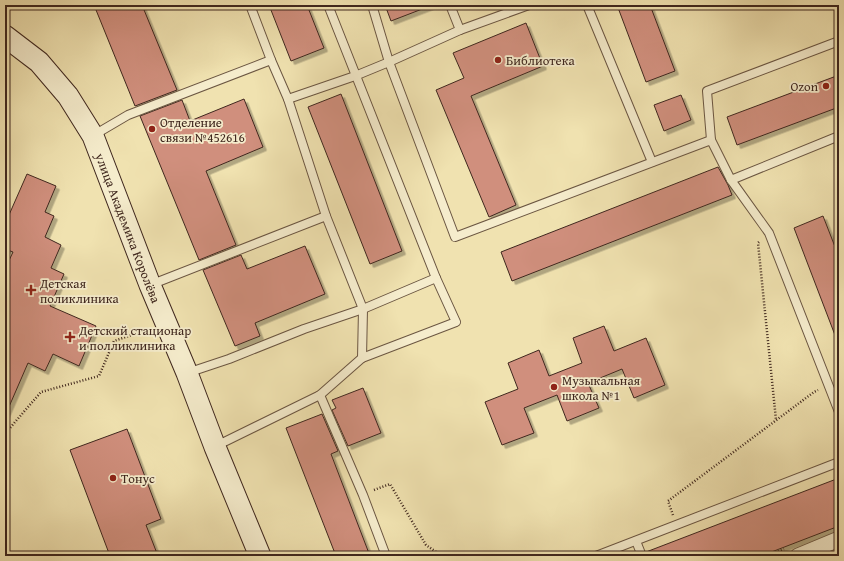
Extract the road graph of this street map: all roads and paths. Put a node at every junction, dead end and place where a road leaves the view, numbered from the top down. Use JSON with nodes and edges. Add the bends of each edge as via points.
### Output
{"nodes":[{"id":1,"x":250,"y":5,"type":"edge"},
{"id":2,"x":328,"y":5,"type":"edge"},
{"id":3,"x":372,"y":5,"type":"edge"},
{"id":4,"x":450,"y":5,"type":"edge"},
{"id":5,"x":529,"y":5,"type":"edge"},
{"id":6,"x":587,"y":5,"type":"edge"},
{"id":7,"x":460,"y":30,"type":"junction"},
{"id":8,"x":5,"y":36,"type":"edge"},
{"id":9,"x":839,"y":41,"type":"edge"},
{"id":10,"x":271,"y":60,"type":"junction"},
{"id":11,"x":389,"y":62,"type":"junction"},
{"id":12,"x":355,"y":76,"type":"junction"},
{"id":13,"x":288,"y":99,"type":"junction"},
{"id":14,"x":93,"y":136,"type":"junction"},
{"id":15,"x":839,"y":136,"type":"edge"},
{"id":16,"x":711,"y":140,"type":"junction"},
{"id":17,"x":652,"y":162,"type":"junction"},
{"id":18,"x":731,"y":180,"type":"junction"},
{"id":19,"x":326,"y":216,"type":"junction"},
{"id":20,"x":769,"y":233,"type":"junction"},
{"id":21,"x":436,"y":278,"type":"junction"},
{"id":22,"x":150,"y":285,"type":"junction"},
{"id":23,"x":363,"y":308,"type":"junction"},
{"id":24,"x":143,"y":330,"type":"dead end"},
{"id":25,"x":362,"y":358,"type":"junction"},
{"id":26,"x":187,"y":373,"type":"junction"},
{"id":27,"x":829,"y":386,"type":"junction"},
{"id":28,"x":320,"y":395,"type":"junction"},
{"id":29,"x":839,"y":412,"type":"edge"},
{"id":30,"x":776,"y":420,"type":"junction"},
{"id":31,"x":5,"y":430,"type":"edge"},
{"id":32,"x":215,"y":446,"type":"junction"},
{"id":33,"x":839,"y":462,"type":"edge"},
{"id":34,"x":363,"y":494,"type":"junction"},
{"id":35,"x":676,"y":525,"type":"junction"},
{"id":36,"x":839,"y":539,"type":"edge"},
{"id":37,"x":636,"y":541,"type":"junction"},
{"id":38,"x":260,"y":556,"type":"edge"},
{"id":39,"x":386,"y":556,"type":"edge"},
{"id":40,"x":442,"y":556,"type":"edge"},
{"id":41,"x":596,"y":556,"type":"edge"},
{"id":42,"x":642,"y":556,"type":"edge"},
{"id":43,"x":798,"y":556,"type":"edge"}],
"edges":[{"from":1,"to":10,"type":"lane"},
{"from":2,"to":12,"type":"lane"},
{"from":3,"to":11,"type":"lane"},
{"from":4,"to":7,"type":"lane"},
{"from":5,"to":7,"type":"lane"},
{"from":6,"to":17,"type":"lane"},
{"from":7,"to":11,"type":"lane"},
{"from":8,"to":14,"type":"street","name":"улица Академика Королёва","via":[[39,62],[68,96]]},
{"from":9,"to":16,"type":"lane","via":[[707,90]]},
{"from":10,"to":13,"type":"lane"},
{"from":10,"to":14,"type":"lane","via":[[128,115]]},
{"from":11,"to":12,"type":"lane"},
{"from":11,"to":17,"type":"lane","via":[[455,238]]},
{"from":12,"to":13,"type":"lane"},
{"from":12,"to":21,"type":"lane"},
{"from":13,"to":19,"type":"lane"},
{"from":14,"to":22,"type":"street","name":"улица Академика Королёва"},
{"from":15,"to":18,"type":"lane"},
{"from":16,"to":17,"type":"lane"},
{"from":16,"to":18,"type":"lane"},
{"from":18,"to":20,"type":"lane"},
{"from":19,"to":22,"type":"lane"},
{"from":19,"to":23,"type":"lane"},
{"from":20,"to":27,"type":"lane"},
{"from":20,"to":30,"type":"path","via":[[758,244]]},
{"from":21,"to":23,"type":"lane"},
{"from":21,"to":25,"type":"lane","via":[[456,322]]},
{"from":22,"to":26,"type":"street","name":"улица Академика Королёва"},
{"from":23,"to":25,"type":"lane"},
{"from":23,"to":26,"type":"lane"},
{"from":24,"to":31,"type":"path","via":[[114,341],[99,376],[40,392],[9,429]]},
{"from":25,"to":28,"type":"lane"},
{"from":26,"to":32,"type":"street","name":"улица Академика Королёва"},
{"from":27,"to":29,"type":"lane"},
{"from":27,"to":30,"type":"path","via":[[814,392]]},
{"from":28,"to":32,"type":"lane"},
{"from":28,"to":34,"type":"lane"},
{"from":30,"to":35,"type":"path","via":[[668,501]]},
{"from":32,"to":38,"type":"street","name":"улица Академика Королёва"},
{"from":33,"to":35,"type":"lane"},
{"from":34,"to":39,"type":"lane"},
{"from":34,"to":40,"type":"path","via":[[390,484],[426,545]]},
{"from":35,"to":37,"type":"lane"},
{"from":36,"to":43,"type":"street"},
{"from":37,"to":41,"type":"lane"},
{"from":37,"to":42,"type":"lane"}]}
